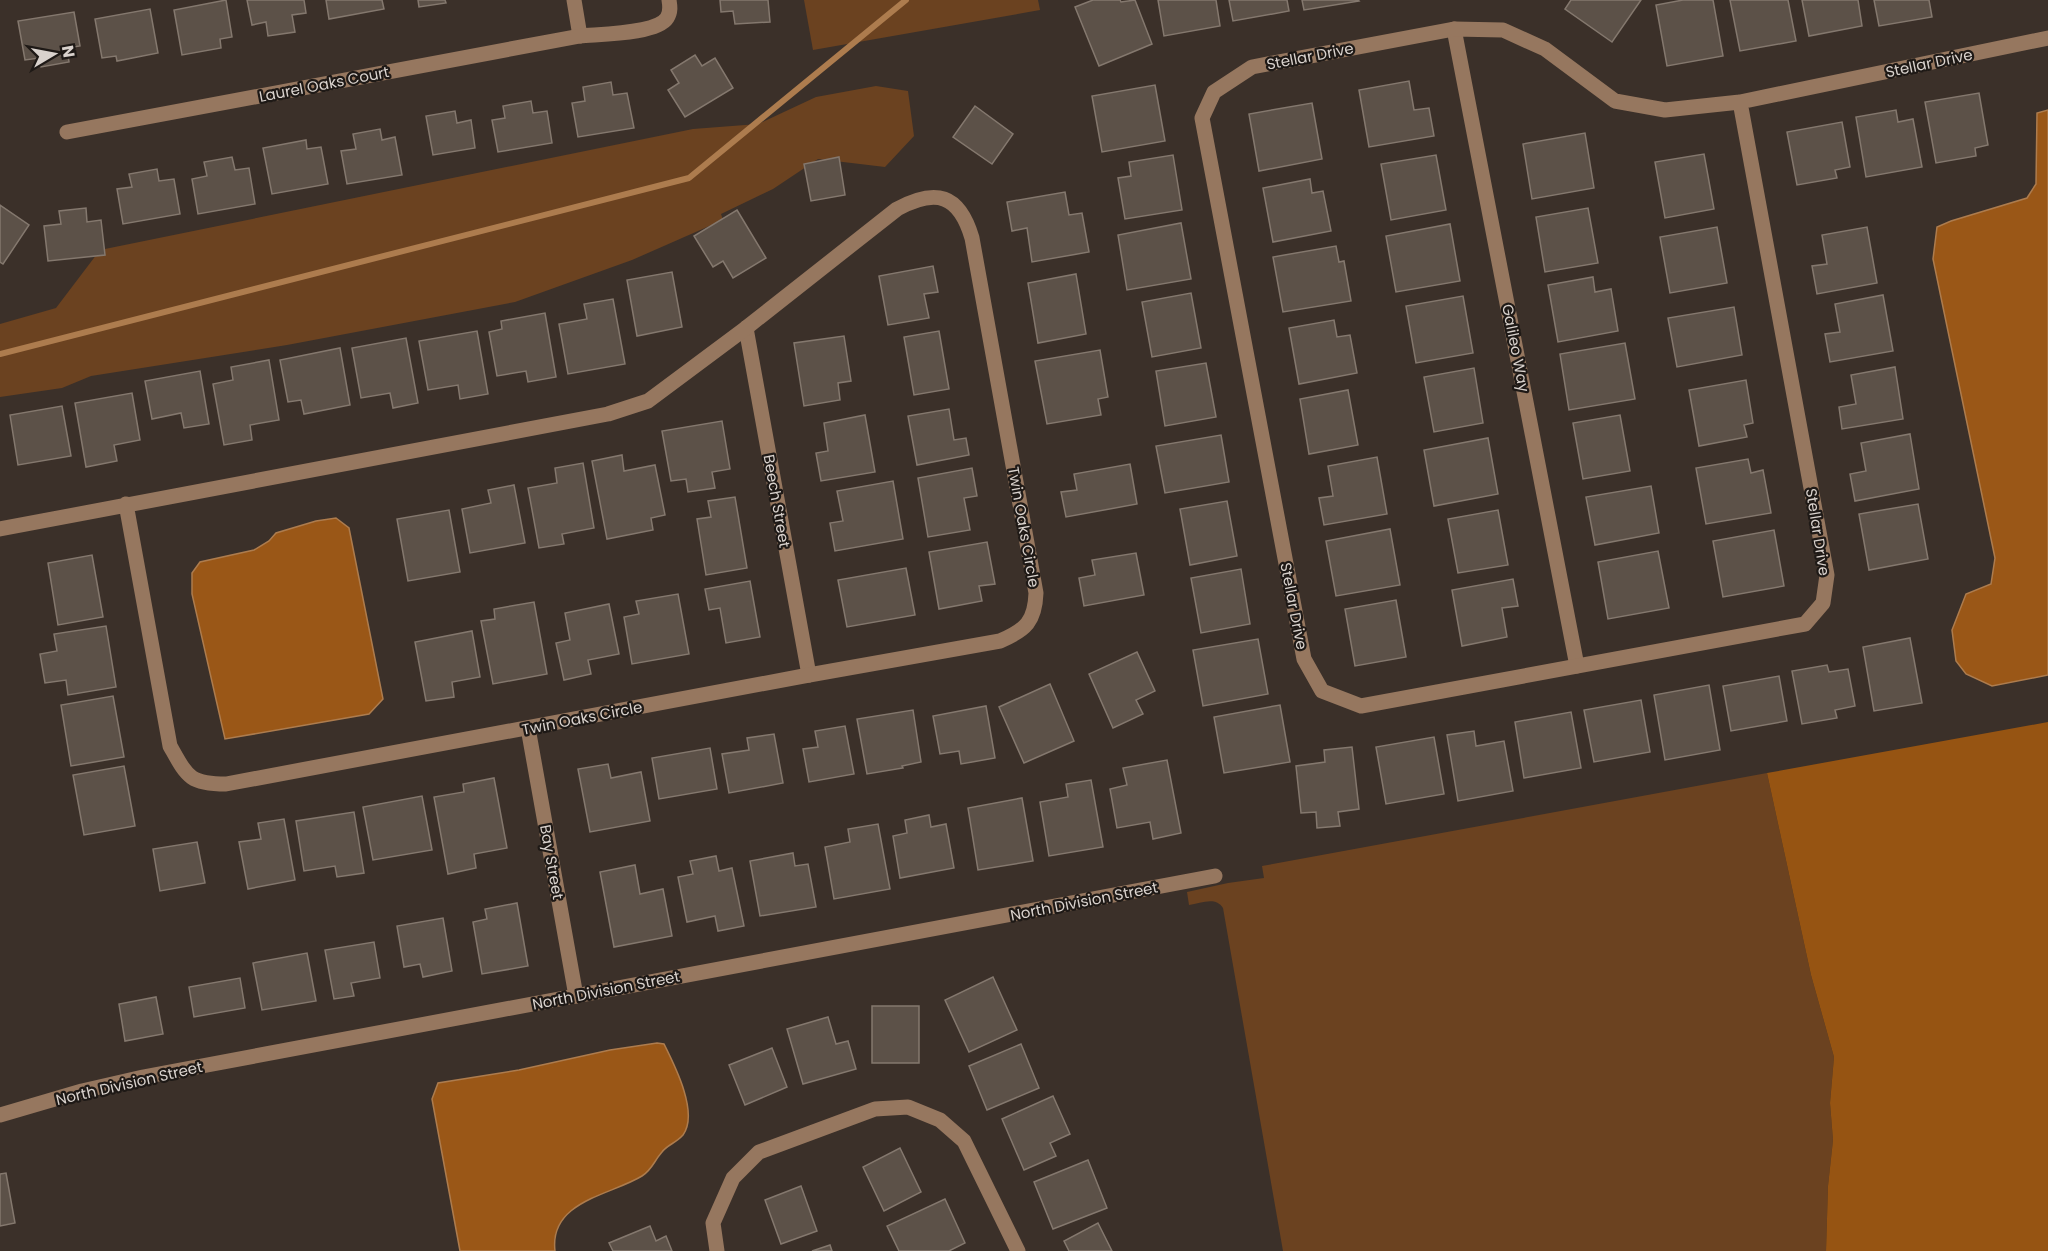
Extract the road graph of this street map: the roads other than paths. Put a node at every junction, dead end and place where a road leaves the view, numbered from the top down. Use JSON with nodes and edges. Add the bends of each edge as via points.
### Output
{"nodes":[{"id":1,"x":574,"y":0,"type":"edge"},
{"id":2,"x":669,"y":0,"type":"edge"},
{"id":3,"x":1454,"y":29,"type":"junction"},
{"id":4,"x":580,"y":36,"type":"junction"},
{"id":5,"x":2048,"y":38,"type":"edge"},
{"id":6,"x":1740,"y":102,"type":"junction"},
{"id":7,"x":68,"y":132,"type":"dead end"},
{"id":8,"x":746,"y":328,"type":"junction"},
{"id":9,"x":126,"y":504,"type":"junction"},
{"id":10,"x":0,"y":529,"type":"edge"},
{"id":11,"x":1577,"y":666,"type":"junction"},
{"id":12,"x":809,"y":675,"type":"junction"},
{"id":13,"x":528,"y":728,"type":"junction"},
{"id":14,"x":1215,"y":876,"type":"dead end"},
{"id":15,"x":576,"y":996,"type":"junction"},
{"id":16,"x":0,"y":1115,"type":"edge"},
{"id":17,"x":717,"y":1251,"type":"edge"},
{"id":18,"x":1018,"y":1251,"type":"edge"}],
"edges":[{"from":1,"to":4,"type":"street"},
{"from":2,"to":4,"type":"street","name":"Laurel Oaks Court","via":[[666,20],[654,28]]},
{"from":3,"to":6,"type":"street","name":"Stellar Drive","via":[[1503,30],[1545,49],[1615,101],[1665,110]]},
{"from":3,"to":11,"type":"street","name":"Galileo Way"},
{"from":3,"to":11,"type":"street","name":"Stellar Drive","via":[[1252,67],[1214,92],[1202,118],[1304,659],[1322,691],[1361,706]]},
{"from":4,"to":7,"type":"street","name":"Laurel Oaks Court"},
{"from":5,"to":6,"type":"street","name":"Stellar Drive"},
{"from":6,"to":11,"type":"street","name":"Stellar Drive","via":[[1827,575],[1824,603],[1805,624]]},
{"from":8,"to":9,"type":"street","name":"Twin Oaks Circle","via":[[648,400],[630,408]]},
{"from":8,"to":12,"type":"street","name":"Beech Street"},
{"from":8,"to":12,"type":"street","name":"Twin Oaks Circle","via":[[912,201],[945,198],[966,218],[1034,581],[1035,608],[1029,623],[1016,635],[1000,641]]},
{"from":9,"to":10,"type":"street","name":"Twin Oaks Circle"},
{"from":9,"to":13,"type":"street","name":"Twin Oaks Circle","via":[[170,746],[185,773],[203,784],[226,784]]},
{"from":12,"to":13,"type":"street","name":"Twin Oaks Circle"},
{"from":13,"to":15,"type":"street","name":"Bay Street"},
{"from":14,"to":15,"type":"street","name":"North Division Street"},
{"from":15,"to":16,"type":"street","name":"North Division Street","via":[[143,1077]]},
{"from":17,"to":18,"type":"street","via":[[713,1223],[733,1178],[759,1152],[874,1108],[908,1107],[940,1120],[963,1141]]}]}
